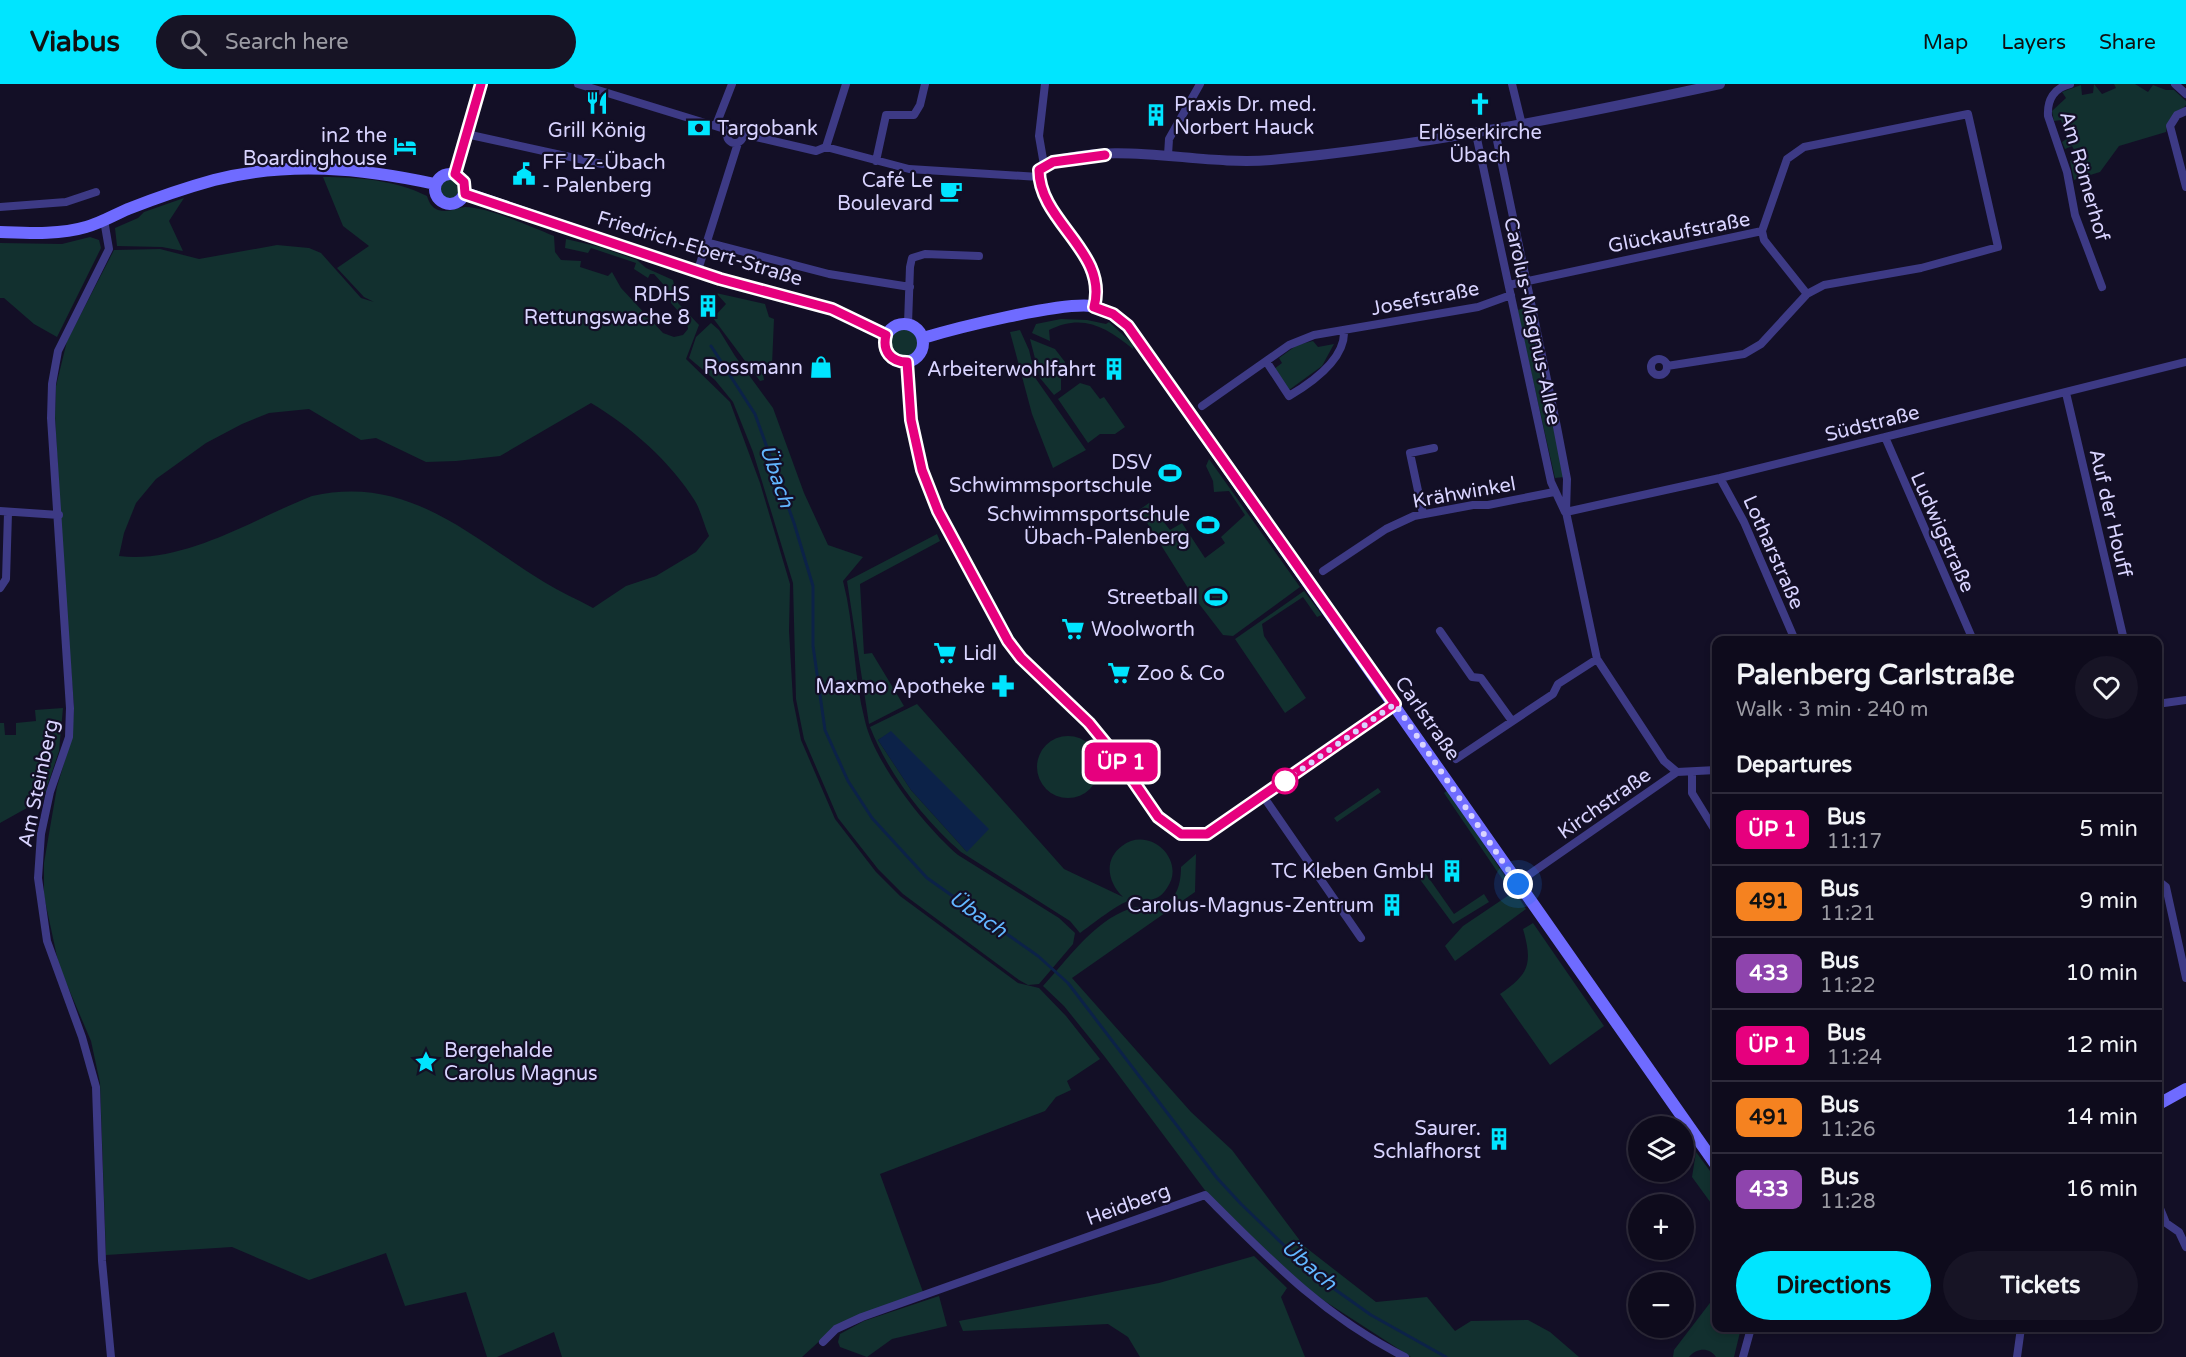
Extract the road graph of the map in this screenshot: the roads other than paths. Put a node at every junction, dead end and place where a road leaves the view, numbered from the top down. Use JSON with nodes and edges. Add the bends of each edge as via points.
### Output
{"nodes":[{"id":1,"x":481,"y":84,"type":"edge"},
{"id":2,"x":578,"y":84,"type":"edge"},
{"id":3,"x":732,"y":84,"type":"edge"},
{"id":4,"x":846,"y":84,"type":"edge"},
{"id":5,"x":925,"y":84,"type":"edge"},
{"id":6,"x":1045,"y":84,"type":"edge"},
{"id":7,"x":1200,"y":84,"type":"edge"},
{"id":8,"x":1512,"y":84,"type":"edge"},
{"id":9,"x":1720,"y":84,"type":"edge"},
{"id":10,"x":2070,"y":84,"type":"edge"},
{"id":11,"x":2175,"y":84,"type":"edge"},
{"id":12,"x":1679,"y":88,"type":"edge"},
{"id":13,"x":2186,"y":94,"type":"edge"},
{"id":14,"x":2186,"y":111,"type":"edge"},
{"id":15,"x":716,"y":124,"type":"junction"},
{"id":16,"x":1522,"y":125,"type":"junction"},
{"id":17,"x":728,"y":130,"type":"junction"},
{"id":18,"x":1495,"y":131,"type":"junction"},
{"id":19,"x":466,"y":134,"type":"junction"},
{"id":20,"x":743,"y":134,"type":"junction"},
{"id":21,"x":1476,"y":134,"type":"junction"},
{"id":22,"x":738,"y":143,"type":"junction"},
{"id":23,"x":826,"y":147,"type":"junction"},
{"id":24,"x":1168,"y":155,"type":"junction"},
{"id":25,"x":876,"y":161,"type":"junction"},
{"id":26,"x":602,"y":164,"type":"dead end"},
{"id":27,"x":1044,"y":165,"type":"junction"},
{"id":28,"x":455,"y":174,"type":"junction"},
{"id":29,"x":1039,"y":177,"type":"junction"},
{"id":30,"x":435,"y":184,"type":"junction"},
{"id":31,"x":2186,"y":187,"type":"edge"},
{"id":32,"x":96,"y":192,"type":"dead end"},
{"id":33,"x":465,"y":194,"type":"junction"},
{"id":34,"x":0,"y":207,"type":"edge"},
{"id":35,"x":104,"y":220,"type":"junction"},
{"id":36,"x":1762,"y":231,"type":"junction"},
{"id":37,"x":0,"y":232,"type":"edge"},
{"id":38,"x":706,"y":242,"type":"junction"},
{"id":39,"x":979,"y":256,"type":"dead end"},
{"id":40,"x":698,"y":270,"type":"junction"},
{"id":41,"x":1526,"y":281,"type":"junction"},
{"id":42,"x":1509,"y":285,"type":"junction"},
{"id":43,"x":910,"y":287,"type":"junction"},
{"id":44,"x":2102,"y":287,"type":"dead end"},
{"id":45,"x":1807,"y":294,"type":"junction"},
{"id":46,"x":1511,"y":295,"type":"junction"},
{"id":47,"x":1094,"y":307,"type":"junction"},
{"id":48,"x":908,"y":324,"type":"junction"},
{"id":49,"x":1344,"y":330,"type":"junction"},
{"id":50,"x":886,"y":335,"type":"junction"},
{"id":51,"x":923,"y":338,"type":"junction"},
{"id":52,"x":1266,"y":361,"type":"junction"},
{"id":53,"x":907,"y":362,"type":"junction"},
{"id":54,"x":2186,"y":362,"type":"edge"},
{"id":55,"x":1668,"y":366,"type":"dead end"},
{"id":56,"x":2066,"y":393,"type":"junction"},
{"id":57,"x":1202,"y":406,"type":"dead end"},
{"id":58,"x":1885,"y":437,"type":"junction"},
{"id":59,"x":1434,"y":448,"type":"dead end"},
{"id":60,"x":1720,"y":478,"type":"junction"},
{"id":61,"x":1554,"y":492,"type":"junction"},
{"id":62,"x":4,"y":512,"type":"edge"},
{"id":63,"x":1566,"y":512,"type":"junction"},
{"id":64,"x":1423,"y":514,"type":"junction"},
{"id":65,"x":58,"y":515,"type":"junction"},
{"id":66,"x":1323,"y":571,"type":"dead end"},
{"id":67,"x":0,"y":588,"type":"edge"},
{"id":68,"x":1440,"y":631,"type":"dead end"},
{"id":69,"x":1794,"y":636,"type":"edge"},
{"id":70,"x":1971,"y":636,"type":"edge"},
{"id":71,"x":2123,"y":636,"type":"edge"},
{"id":72,"x":1597,"y":659,"type":"junction"},
{"id":73,"x":2186,"y":700,"type":"edge"},
{"id":74,"x":2162,"y":703,"type":"edge"},
{"id":75,"x":1395,"y":704,"type":"junction"},
{"id":76,"x":1512,"y":721,"type":"junction"},
{"id":77,"x":1456,"y":759,"type":"dead end"},
{"id":78,"x":1712,"y":770,"type":"edge"},
{"id":79,"x":1677,"y":772,"type":"junction"},
{"id":80,"x":1692,"y":773,"type":"junction"},
{"id":81,"x":1263,"y":796,"type":"junction"},
{"id":82,"x":1712,"y":826,"type":"edge"},
{"id":83,"x":1517,"y":883,"type":"junction"},
{"id":84,"x":2162,"y":884,"type":"edge"},
{"id":85,"x":1361,"y":938,"type":"dead end"},
{"id":86,"x":2186,"y":978,"type":"edge"},
{"id":87,"x":2186,"y":1089,"type":"edge"},
{"id":88,"x":2162,"y":1102,"type":"edge"},
{"id":89,"x":1712,"y":1159,"type":"edge"},
{"id":90,"x":2162,"y":1213,"type":"edge"},
{"id":91,"x":2186,"y":1247,"type":"edge"},
{"id":92,"x":1750,"y":1332,"type":"edge"},
{"id":93,"x":2020,"y":1332,"type":"edge"},
{"id":94,"x":823,"y":1342,"type":"dead end"},
{"id":95,"x":111,"y":1357,"type":"edge"},
{"id":96,"x":1405,"y":1357,"type":"edge"},
{"id":97,"x":1743,"y":1357,"type":"edge"},
{"id":98,"x":2017,"y":1357,"type":"edge"}],
"edges":[{"from":1,"to":19,"type":"street"},
{"from":2,"to":15,"type":"street"},
{"from":3,"to":15,"type":"street"},
{"from":4,"to":23,"type":"street"},
{"from":5,"to":25,"type":"street","via":[[914,115],[886,115]]},
{"from":6,"to":27,"type":"street","via":[[1039,136]]},
{"from":7,"to":24,"type":"street","via":[[1169,139]]},
{"from":8,"to":16,"type":"street"},
{"from":9,"to":12,"type":"street"},
{"from":10,"to":44,"type":"street","name":"Am Römerhof","via":[[2060,86],[2051,96],[2048,116],[2067,172],[2075,215]]},
{"from":11,"to":13,"type":"street"},
{"from":12,"to":16,"type":"street"},
{"from":14,"to":31,"type":"street","via":[[2177,115],[2170,126]]},
{"from":15,"to":17,"type":"street"},
{"from":16,"to":18,"type":"street"},
{"from":17,"to":20,"type":"street","via":[[737,127]]},
{"from":17,"to":22,"type":"street","via":[[729,140]]},
{"from":18,"to":21,"type":"street"},
{"from":18,"to":41,"type":"street","name":"Carolus-Magnus-Allee"},
{"from":19,"to":26,"type":"street"},
{"from":19,"to":28,"type":"street"},
{"from":20,"to":22,"type":"street"},
{"from":20,"to":23,"type":"street","via":[[816,151]]},
{"from":21,"to":24,"type":"street","via":[[1267,160]]},
{"from":21,"to":42,"type":"street","name":"Carolus-Magnus-Allee"},
{"from":22,"to":38,"type":"street"},
{"from":23,"to":25,"type":"street"},
{"from":24,"to":27,"type":"street","via":[[1095,156]]},
{"from":25,"to":29,"type":"street","via":[[909,169]]},
{"from":27,"to":29,"type":"street"},
{"from":28,"to":30,"type":"main road","via":[[443,175]]},
{"from":28,"to":33,"type":"main road","via":[[464,182]]},
{"from":29,"to":47,"type":"street","via":[[1048,202],[1096,276]]},
{"from":30,"to":33,"type":"main road","name":"Friedrich-Ebert-Straße","via":[[436,196],[445,203],[457,202]]},
{"from":30,"to":35,"type":"main road","via":[[336,168],[277,169],[214,180]]},
{"from":32,"to":34,"type":"street","via":[[66,202]]},
{"from":33,"to":40,"type":"main road","name":"Friedrich-Ebert-Straße"},
{"from":35,"to":37,"type":"main road","via":[[64,232]]},
{"from":35,"to":65,"type":"street","name":"Am Steinberg","via":[[109,249],[64,337],[54,370],[51,418]]},
{"from":36,"to":41,"type":"street","name":"Glückaufstraße"},
{"from":36,"to":45,"type":"street","name":"Glückaufstraße","via":[[1764,240]]},
{"from":36,"to":45,"type":"street","via":[[1782,169],[1795,152],[1968,114],[1998,247],[1921,268],[1824,285]]},
{"from":38,"to":40,"type":"street"},
{"from":38,"to":43,"type":"street","name":"Friedrich-Ebert-Straße","via":[[826,273]]},
{"from":39,"to":43,"type":"street","via":[[917,255],[910,267]]},
{"from":40,"to":50,"type":"main road","name":"Friedrich-Ebert-Straße","via":[[832,309]]},
{"from":41,"to":42,"type":"street","name":"Glückaufstraße"},
{"from":41,"to":63,"type":"street","name":"Carolus-Magnus-Allee","via":[[1567,479]]},
{"from":42,"to":46,"type":"street","name":"Carolus-Magnus-Allee"},
{"from":43,"to":48,"type":"street"},
{"from":45,"to":55,"type":"street","via":[[1761,344],[1744,354]]},
{"from":46,"to":49,"type":"street","name":"Josefstraße","via":[[1478,307]]},
{"from":46,"to":61,"type":"street","name":"Carolus-Magnus-Allee"},
{"from":47,"to":51,"type":"main road","via":[[1018,316]]},
{"from":47,"to":75,"type":"main road","name":"Carlstraße","via":[[1113,314],[1128,326]]},
{"from":48,"to":50,"type":"main road","via":[[893,327]]},
{"from":48,"to":51,"type":"main road"},
{"from":49,"to":52,"type":"street","name":"Josefstraße","via":[[1314,335],[1289,345]]},
{"from":49,"to":52,"type":"street","via":[[1341,346],[1324,372],[1289,396]]},
{"from":50,"to":53,"type":"main road","via":[[888,354]]},
{"from":51,"to":53,"type":"main road","via":[[920,353]]},
{"from":52,"to":57,"type":"street","name":"Josefstraße"},
{"from":53,"to":81,"type":"street","via":[[911,420],[922,470],[938,511],[1021,658],[1089,723],[1158,817],[1181,834],[1207,834]]},
{"from":54,"to":56,"type":"street","name":"Südstraße"},
{"from":56,"to":58,"type":"street","name":"Südstraße"},
{"from":56,"to":71,"type":"street","name":"Auf der Houff"},
{"from":58,"to":60,"type":"street","name":"Südstraße"},
{"from":58,"to":70,"type":"street","name":"Ludwigstraße"},
{"from":59,"to":64,"type":"street","via":[[1410,453]]},
{"from":60,"to":63,"type":"street","name":"Südstraße"},
{"from":60,"to":69,"type":"street","name":"Lotharstraße","via":[[1744,522]]},
{"from":61,"to":63,"type":"street","name":"Carolus-Magnus-Allee"},
{"from":61,"to":64,"type":"street","name":"Krähwinkel"},
{"from":62,"to":65,"type":"street"},
{"from":62,"to":67,"type":"street","via":[[6,579]]},
{"from":63,"to":72,"type":"street","name":"Carolus-Magnus-Allee"},
{"from":64,"to":66,"type":"street","name":"Krähwinkel","via":[[1386,529]]},
{"from":65,"to":95,"type":"street","name":"Am Steinberg","via":[[69,737],[50,792],[41,834],[38,878],[49,949],[96,1087],[102,1261]]},
{"from":68,"to":76,"type":"street","via":[[1472,676],[1481,678]]},
{"from":72,"to":76,"type":"street"},
{"from":72,"to":79,"type":"street","name":"Carolus-Magnus-Allee","via":[[1664,760]]},
{"from":73,"to":74,"type":"street"},
{"from":75,"to":81,"type":"street"},
{"from":75,"to":83,"type":"main road","name":"Carlstraße"},
{"from":76,"to":77,"type":"street"},
{"from":78,"to":80,"type":"street","name":"Kirchstraße"},
{"from":79,"to":80,"type":"street","name":"Kirchstraße"},
{"from":79,"to":83,"type":"street","name":"Kirchstraße"},
{"from":80,"to":82,"type":"street","via":[[1692,793]]},
{"from":81,"to":85,"type":"street"},
{"from":83,"to":89,"type":"main road","name":"Carlstraße"},
{"from":84,"to":86,"type":"street","via":[[2166,887]]},
{"from":87,"to":88,"type":"main road"},
{"from":90,"to":91,"type":"street"},
{"from":92,"to":97,"type":"street"},
{"from":93,"to":98,"type":"street"},
{"from":94,"to":96,"type":"street","name":"Heidberg","via":[[836,1329],[862,1317],[1205,1195],[1306,1294]]}]}
